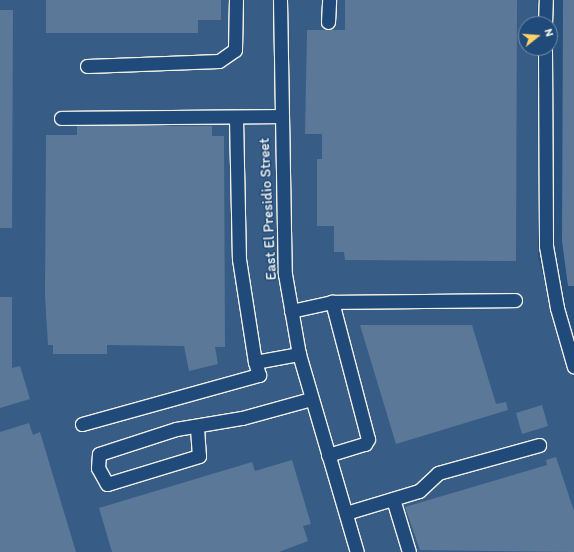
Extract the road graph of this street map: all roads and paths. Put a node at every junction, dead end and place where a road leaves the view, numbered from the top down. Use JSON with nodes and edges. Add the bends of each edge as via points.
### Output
{"nodes":[{"id":1,"x":236,"y":0,"type":"edge"},
{"id":2,"x":280,"y":0,"type":"edge"},
{"id":3,"x":329,"y":0,"type":"edge"},
{"id":4,"x":546,"y":0,"type":"edge"},
{"id":5,"x":545,"y":16,"type":"edge"},
{"id":6,"x":328,"y":22,"type":"dead end"},
{"id":7,"x":545,"y":56,"type":"edge"},
{"id":8,"x":86,"y":66,"type":"dead end"},
{"id":9,"x":280,"y":116,"type":"junction"},
{"id":10,"x":61,"y":118,"type":"dead end"},
{"id":11,"x":236,"y":118,"type":"junction"},
{"id":12,"x":515,"y":300,"type":"dead end"},
{"id":13,"x":332,"y":302,"type":"junction"},
{"id":14,"x":291,"y":311,"type":"junction"},
{"id":15,"x":299,"y":354,"type":"junction"},
{"id":16,"x":255,"y":362,"type":"junction"},
{"id":17,"x":574,"y":367,"type":"edge"},
{"id":18,"x":311,"y":399,"type":"junction"},
{"id":19,"x":82,"y":424,"type":"dead end"},
{"id":20,"x":197,"y":428,"type":"junction"},
{"id":21,"x":539,"y":445,"type":"dead end"},
{"id":22,"x":328,"y":455,"type":"junction"},
{"id":23,"x":394,"y":499,"type":"junction"},
{"id":24,"x":346,"y":513,"type":"junction"},
{"id":25,"x":358,"y":552,"type":"edge"},
{"id":26,"x":409,"y":552,"type":"edge"}],
"edges":[{"from":1,"to":8,"type":"street","via":[[235,50],[219,61]]},
{"from":2,"to":9,"type":"street","name":"East El Presidio Street"},
{"from":3,"to":6,"type":"street"},
{"from":4,"to":5,"type":"street"},
{"from":7,"to":17,"type":"street","via":[[546,246],[557,308]]},
{"from":9,"to":11,"type":"street"},
{"from":9,"to":14,"type":"street","name":"East El Presidio Street","via":[[283,244]]},
{"from":10,"to":11,"type":"street"},
{"from":11,"to":16,"type":"street","via":[[238,259]]},
{"from":12,"to":13,"type":"street"},
{"from":13,"to":14,"type":"street"},
{"from":13,"to":22,"type":"street","via":[[368,439],[365,444]]},
{"from":14,"to":15,"type":"street","name":"East El Presidio Street"},
{"from":15,"to":16,"type":"street"},
{"from":15,"to":18,"type":"street","name":"East El Presidio Street"},
{"from":16,"to":19,"type":"street","via":[[259,375]]},
{"from":18,"to":20,"type":"street"},
{"from":18,"to":22,"type":"street","name":"East El Presidio Street"},
{"from":20,"to":20,"type":"street","via":[[176,429],[98,454],[98,468],[107,484],[199,456]]},
{"from":21,"to":23,"type":"street","via":[[438,473],[420,491]]},
{"from":22,"to":24,"type":"street","name":"East El Presidio Street"},
{"from":23,"to":24,"type":"street"},
{"from":23,"to":26,"type":"street"},
{"from":24,"to":25,"type":"street","name":"East El Presidio Street"}]}
